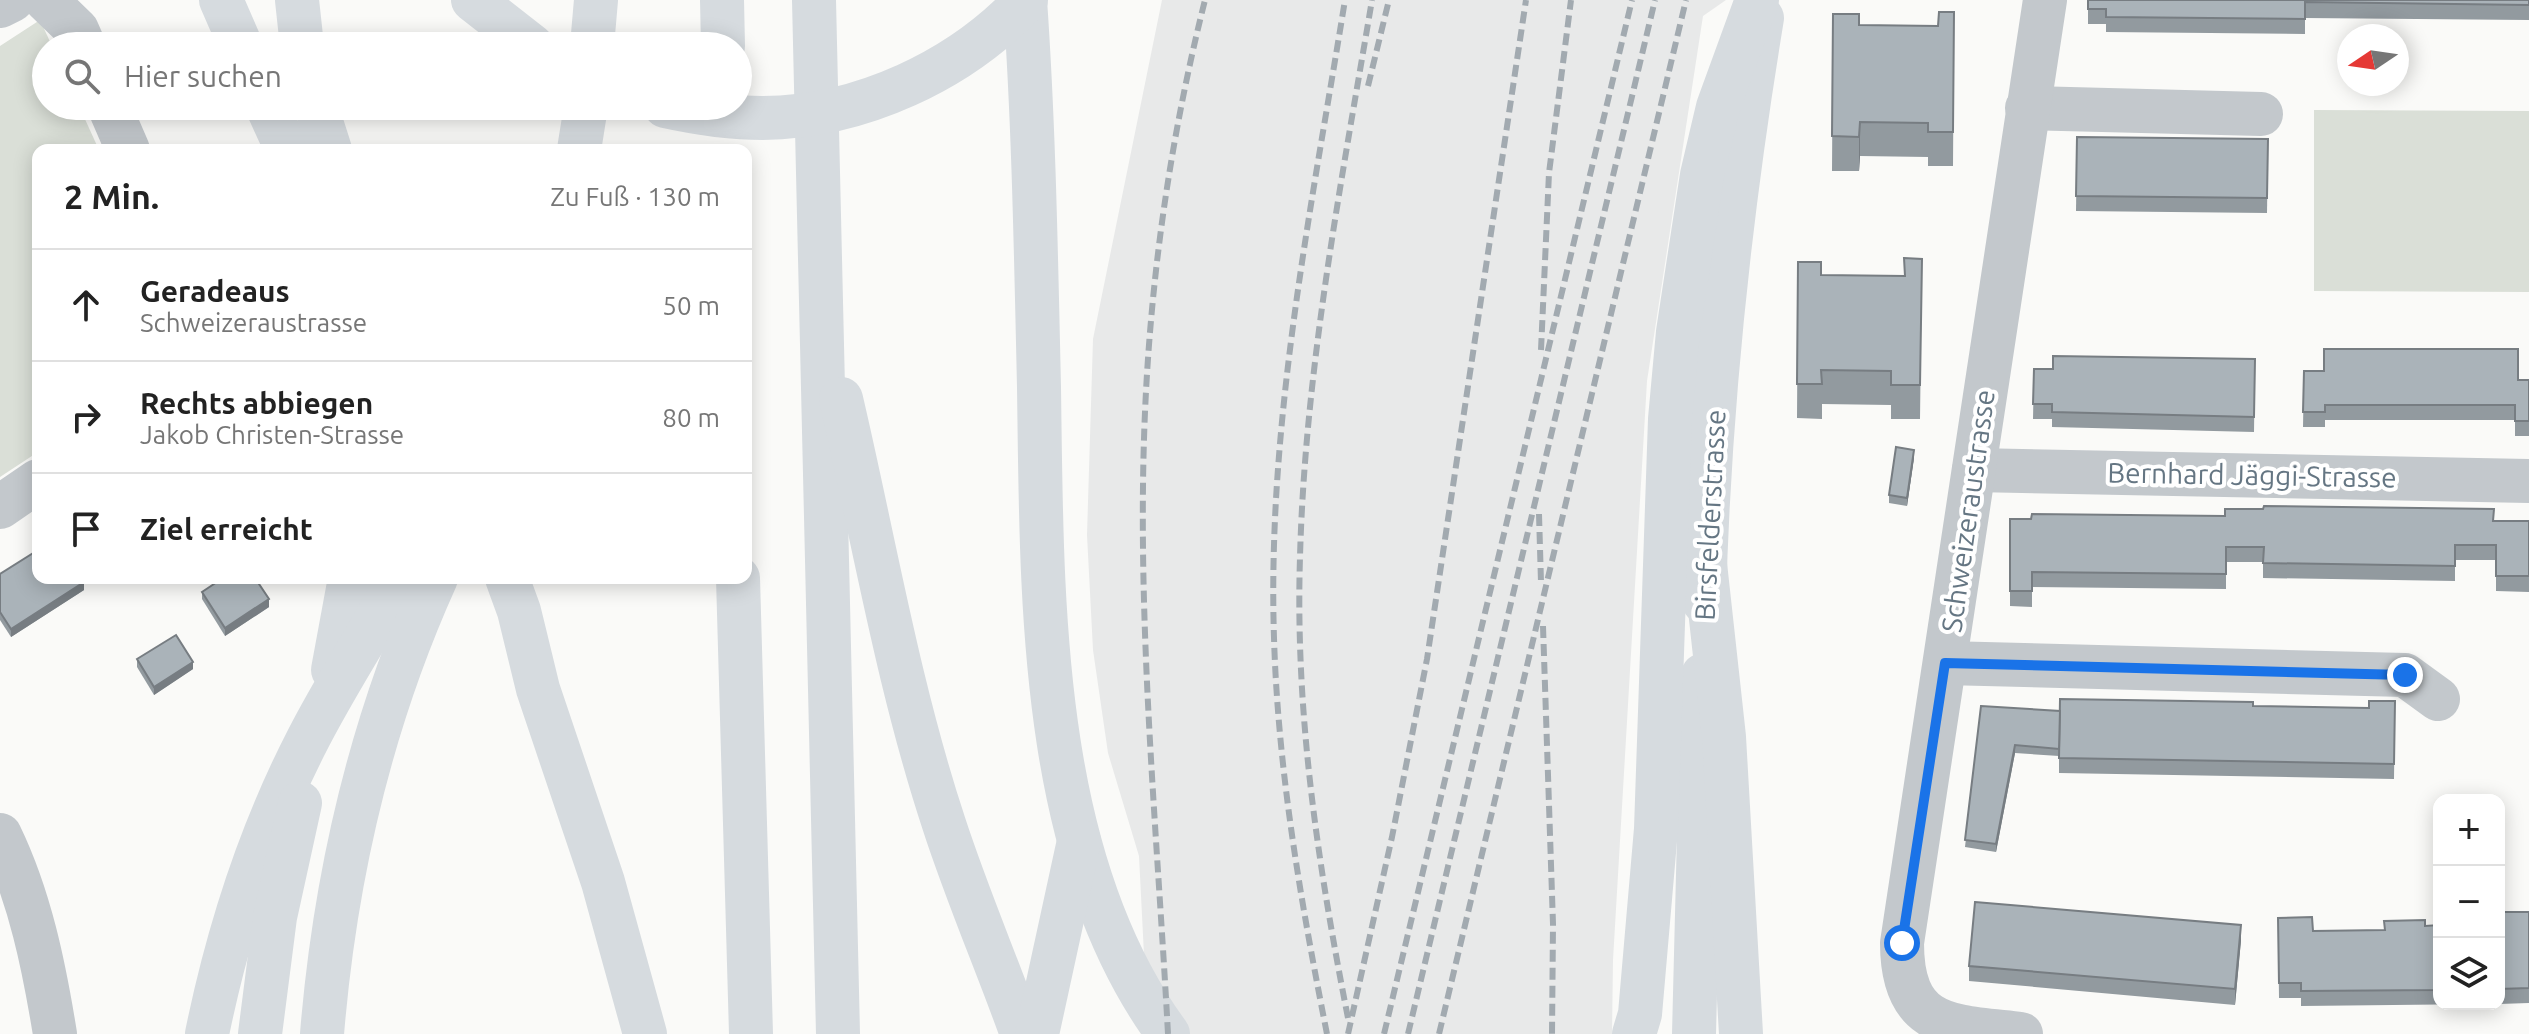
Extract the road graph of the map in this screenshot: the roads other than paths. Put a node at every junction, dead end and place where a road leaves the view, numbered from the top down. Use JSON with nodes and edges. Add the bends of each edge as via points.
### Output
{"nodes":[{"id":1,"x":12,"y":0,"type":"edge"},
{"id":2,"x":46,"y":0,"type":"edge"},
{"id":3,"x":221,"y":0,"type":"edge"},
{"id":4,"x":297,"y":0,"type":"edge"},
{"id":5,"x":596,"y":0,"type":"edge"},
{"id":6,"x":722,"y":0,"type":"edge"},
{"id":7,"x":814,"y":0,"type":"edge"},
{"id":8,"x":1025,"y":0,"type":"edge"},
{"id":9,"x":1757,"y":0,"type":"edge"},
{"id":10,"x":1765,"y":0,"type":"edge"},
{"id":11,"x":2045,"y":0,"type":"edge"},
{"id":12,"x":473,"y":1,"type":"edge"},
{"id":13,"x":0,"y":6,"type":"edge"},
{"id":14,"x":78,"y":32,"type":"edge"},
{"id":15,"x":235,"y":32,"type":"edge"},
{"id":16,"x":300,"y":32,"type":"edge"},
{"id":17,"x":514,"y":32,"type":"edge"},
{"id":18,"x":593,"y":32,"type":"edge"},
{"id":19,"x":723,"y":32,"type":"edge"},
{"id":20,"x":2027,"y":108,"type":"junction"},
{"id":21,"x":2261,"y":114,"type":"dead end"},
{"id":22,"x":752,"y":118,"type":"edge"},
{"id":23,"x":115,"y":120,"type":"edge"},
{"id":24,"x":273,"y":120,"type":"edge"},
{"id":25,"x":320,"y":120,"type":"edge"},
{"id":26,"x":584,"y":120,"type":"edge"},
{"id":27,"x":725,"y":120,"type":"edge"},
{"id":28,"x":125,"y":144,"type":"edge"},
{"id":29,"x":284,"y":144,"type":"edge"},
{"id":30,"x":328,"y":144,"type":"edge"},
{"id":31,"x":580,"y":144,"type":"edge"},
{"id":32,"x":726,"y":144,"type":"edge"},
{"id":33,"x":819,"y":303,"type":"junction"},
{"id":34,"x":1974,"y":470,"type":"junction"},
{"id":35,"x":2529,"y":481,"type":"edge"},
{"id":36,"x":32,"y":485,"type":"edge"},
{"id":37,"x":0,"y":507,"type":"edge"},
{"id":38,"x":1705,"y":564,"type":"junction"},
{"id":39,"x":396,"y":584,"type":"edge"},
{"id":40,"x":434,"y":584,"type":"edge"},
{"id":41,"x":481,"y":584,"type":"edge"},
{"id":42,"x":509,"y":584,"type":"edge"},
{"id":43,"x":738,"y":584,"type":"edge"},
{"id":44,"x":349,"y":588,"type":"edge"},
{"id":45,"x":1945,"y":663,"type":"junction"},
{"id":46,"x":538,"y":689,"type":"junction"},
{"id":47,"x":2438,"y":699,"type":"dead end"},
{"id":48,"x":0,"y":835,"type":"edge"},
{"id":49,"x":1079,"y":840,"type":"junction"},
{"id":50,"x":55,"y":1034,"type":"edge"},
{"id":51,"x":207,"y":1034,"type":"edge"},
{"id":52,"x":260,"y":1034,"type":"edge"},
{"id":53,"x":322,"y":1034,"type":"edge"},
{"id":54,"x":645,"y":1034,"type":"edge"},
{"id":55,"x":751,"y":1034,"type":"edge"},
{"id":56,"x":838,"y":1034,"type":"edge"},
{"id":57,"x":1022,"y":1034,"type":"edge"},
{"id":58,"x":1037,"y":1034,"type":"edge"},
{"id":59,"x":1168,"y":1034,"type":"edge"},
{"id":60,"x":1634,"y":1034,"type":"edge"},
{"id":61,"x":1694,"y":1034,"type":"edge"},
{"id":62,"x":1741,"y":1034,"type":"edge"},
{"id":63,"x":2021,"y":1034,"type":"edge"}],
"edges":[{"from":1,"to":13,"type":"street"},
{"from":2,"to":14,"type":"street"},
{"from":3,"to":15,"type":"main road"},
{"from":4,"to":16,"type":"main road"},
{"from":5,"to":18,"type":"main road"},
{"from":6,"to":19,"type":"main road"},
{"from":7,"to":33,"type":"main road"},
{"from":8,"to":22,"type":"main road","via":[[972,47],[893,91],[833,108]]},
{"from":8,"to":49,"type":"main road","via":[[1045,614],[1060,745]]},
{"from":9,"to":60,"type":"main road","via":[[1718,107],[1678,332],[1670,419],[1656,829]]},
{"from":10,"to":38,"type":"main road","name":"Birsfelderstrasse","via":[[1740,153]]},
{"from":11,"to":20,"type":"street","name":"Schweizeraustrasse"},
{"from":12,"to":17,"type":"main road"},
{"from":20,"to":21,"type":"street"},
{"from":20,"to":34,"type":"street","name":"Schweizeraustrasse"},
{"from":23,"to":28,"type":"street"},
{"from":24,"to":29,"type":"main road"},
{"from":25,"to":30,"type":"main road"},
{"from":26,"to":31,"type":"main road"},
{"from":27,"to":32,"type":"main road"},
{"from":33,"to":56,"type":"main road"},
{"from":33,"to":57,"type":"main road","via":[[908,697],[943,823]]},
{"from":34,"to":35,"type":"street","name":"Bernhard Jäggi-Strasse"},
{"from":34,"to":45,"type":"street","name":"Schweizeraustrasse"},
{"from":36,"to":37,"type":"street"},
{"from":38,"to":61,"type":"main road","name":"Birsfelderstrasse"},
{"from":38,"to":62,"type":"main road","via":[[1724,737]]},
{"from":39,"to":51,"type":"main road","via":[[308,738],[257,854],[226,948]]},
{"from":40,"to":53,"type":"main road","via":[[401,663],[347,847]]},
{"from":41,"to":46,"type":"main road"},
{"from":42,"to":46,"type":"main road"},
{"from":43,"to":55,"type":"main road"},
{"from":44,"to":52,"type":"main road","via":[[284,871]]},
{"from":45,"to":47,"type":"street","via":[[2405,675]]},
{"from":45,"to":63,"type":"street","name":"Schweizeraustrasse","via":[[1902,969],[1907,988],[1923,1010],[1948,1025]]},
{"from":46,"to":54,"type":"main road","via":[[603,882]]},
{"from":48,"to":50,"type":"street","via":[[30,913]]},
{"from":49,"to":58,"type":"main road"},
{"from":49,"to":59,"type":"main road","via":[[1125,966]]}]}
